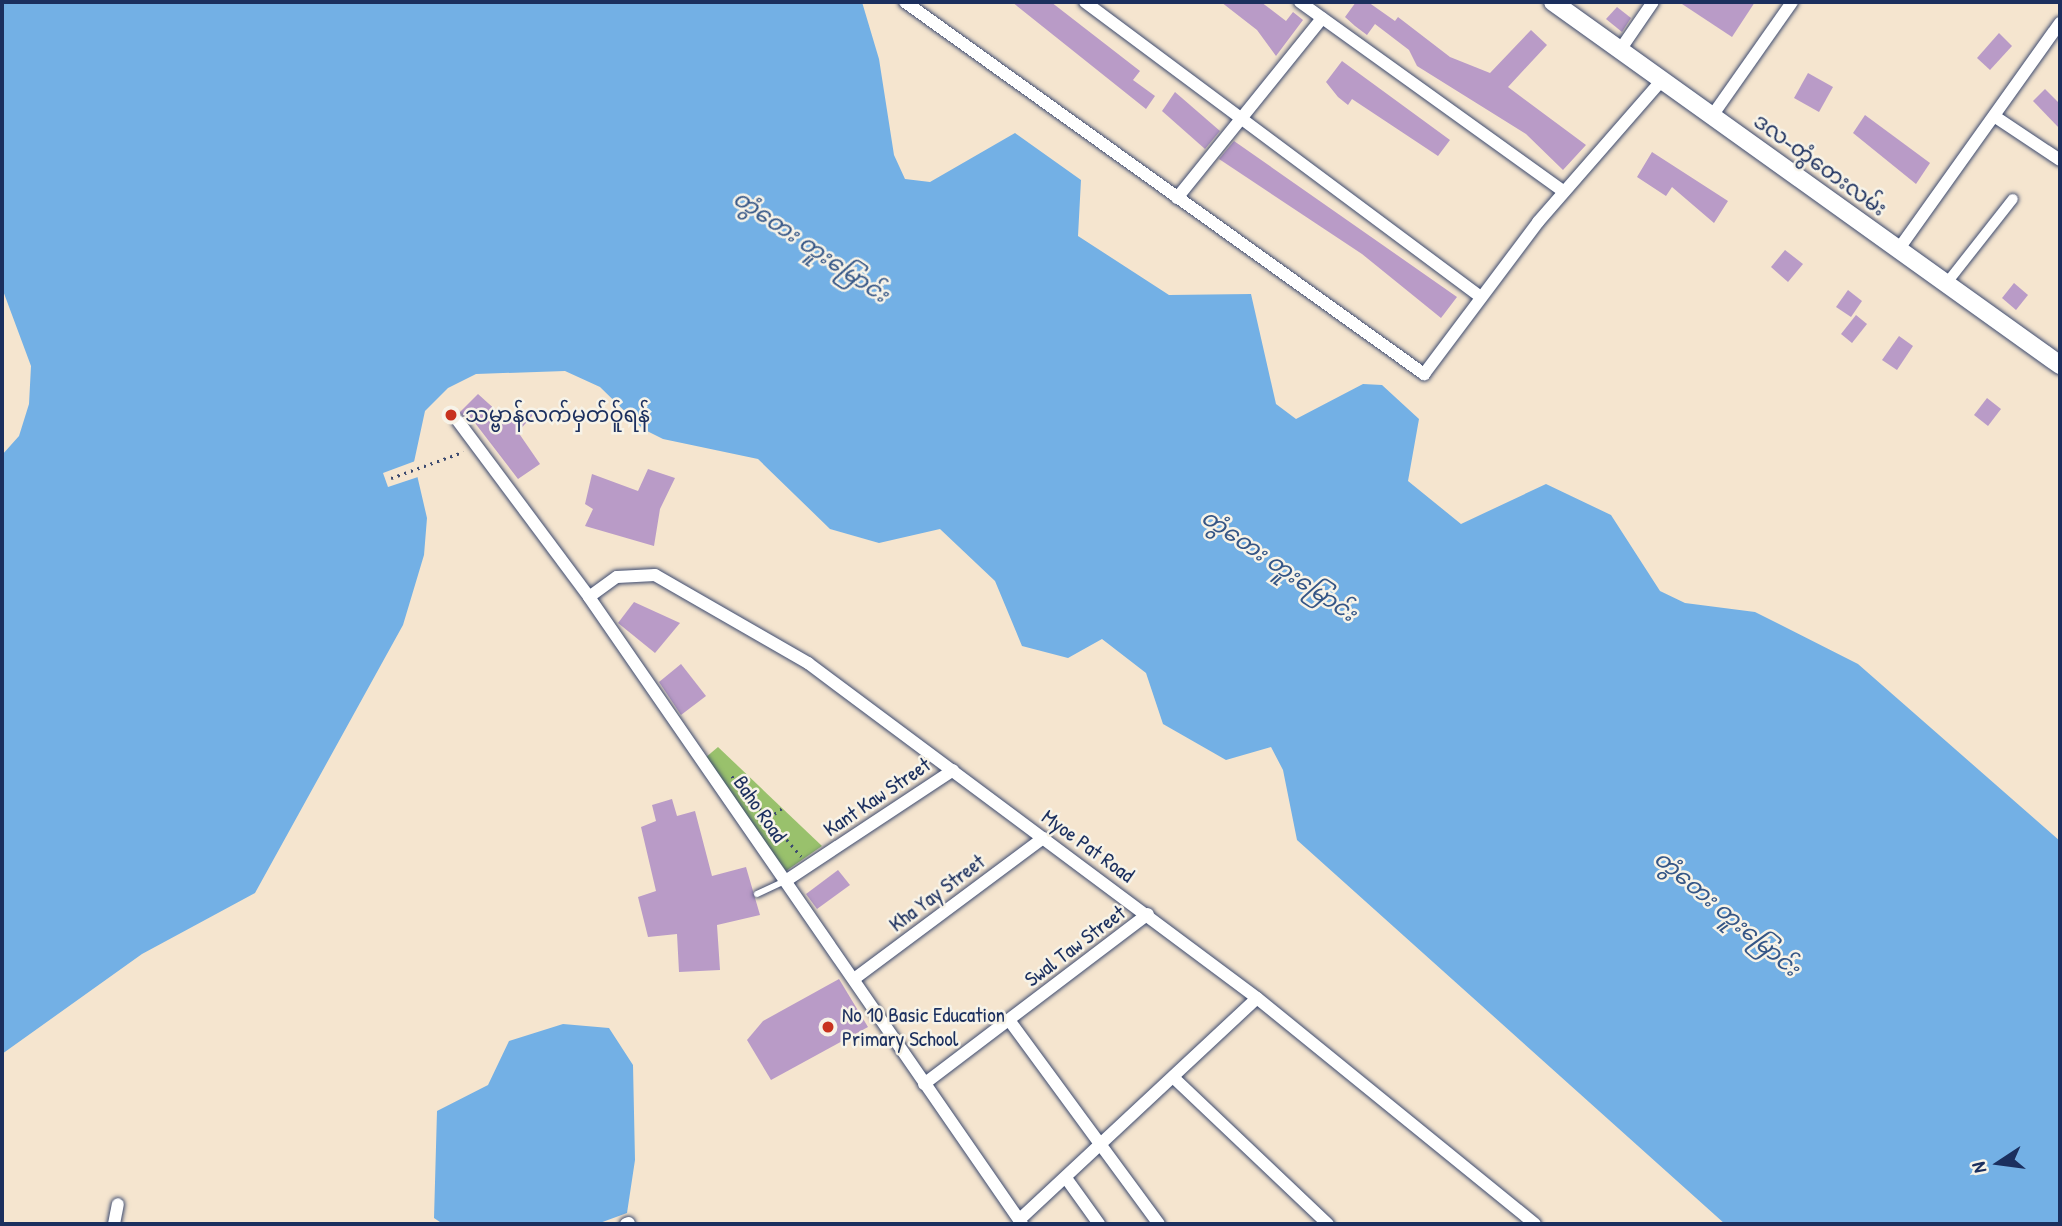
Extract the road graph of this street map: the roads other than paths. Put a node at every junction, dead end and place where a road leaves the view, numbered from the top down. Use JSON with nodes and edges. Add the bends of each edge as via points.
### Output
{"nodes":[{"id":1,"x":905,"y":2,"type":"edge"},
{"id":2,"x":1085,"y":2,"type":"edge"},
{"id":3,"x":1300,"y":2,"type":"edge"},
{"id":4,"x":1553,"y":2,"type":"edge"},
{"id":5,"x":1653,"y":2,"type":"edge"},
{"id":6,"x":1792,"y":2,"type":"edge"},
{"id":7,"x":1322,"y":18,"type":"junction"},
{"id":8,"x":2060,"y":23,"type":"edge"},
{"id":9,"x":1620,"y":50,"type":"junction"},
{"id":10,"x":1662,"y":80,"type":"junction"},
{"id":11,"x":1712,"y":116,"type":"junction"},
{"id":12,"x":1994,"y":116,"type":"junction"},
{"id":13,"x":1242,"y":117,"type":"junction"},
{"id":14,"x":2060,"y":160,"type":"edge"},
{"id":15,"x":1563,"y":191,"type":"junction"},
{"id":16,"x":1177,"y":198,"type":"junction"},
{"id":17,"x":2013,"y":199,"type":"dead end"},
{"id":18,"x":1898,"y":250,"type":"junction"},
{"id":19,"x":1946,"y":284,"type":"junction"},
{"id":20,"x":1481,"y":297,"type":"junction"},
{"id":21,"x":2060,"y":365,"type":"edge"},
{"id":22,"x":458,"y":421,"type":"dead end"},
{"id":23,"x":589,"y":597,"type":"junction"},
{"id":24,"x":953,"y":770,"type":"junction"},
{"id":25,"x":1043,"y":838,"type":"junction"},
{"id":26,"x":787,"y":880,"type":"junction"},
{"id":27,"x":757,"y":894,"type":"dead end"},
{"id":28,"x":1148,"y":914,"type":"junction"},
{"id":29,"x":853,"y":979,"type":"junction"},
{"id":30,"x":1257,"y":998,"type":"junction"},
{"id":31,"x":1009,"y":1020,"type":"junction"},
{"id":32,"x":1175,"y":1079,"type":"junction"},
{"id":33,"x":924,"y":1084,"type":"junction"},
{"id":34,"x":1098,"y":1147,"type":"junction"},
{"id":35,"x":1066,"y":1178,"type":"junction"},
{"id":36,"x":118,"y":1204,"type":"dead end"},
{"id":37,"x":1021,"y":1222,"type":"edge"},
{"id":38,"x":114,"y":1224,"type":"edge"},
{"id":39,"x":1099,"y":1224,"type":"edge"},
{"id":40,"x":1159,"y":1224,"type":"edge"},
{"id":41,"x":1328,"y":1224,"type":"edge"},
{"id":42,"x":1535,"y":1224,"type":"edge"}],
"edges":[{"from":1,"to":16,"type":"street"},
{"from":2,"to":13,"type":"street"},
{"from":3,"to":7,"type":"street"},
{"from":4,"to":9,"type":"main road","name":"ဒလ-တွံတေးလမ်း"},
{"from":5,"to":9,"type":"street"},
{"from":6,"to":11,"type":"street"},
{"from":7,"to":13,"type":"street"},
{"from":7,"to":15,"type":"street"},
{"from":8,"to":12,"type":"street"},
{"from":9,"to":10,"type":"main road","name":"ဒလ-တွံတေးလမ်း"},
{"from":10,"to":11,"type":"main road","name":"ဒလ-တွံတေးလမ်း"},
{"from":10,"to":15,"type":"street"},
{"from":11,"to":18,"type":"main road","name":"ဒလ-တွံတေးလမ်း"},
{"from":12,"to":14,"type":"street"},
{"from":12,"to":18,"type":"street"},
{"from":13,"to":16,"type":"street"},
{"from":13,"to":20,"type":"street"},
{"from":15,"to":20,"type":"street"},
{"from":16,"to":20,"type":"street","via":[[1424,374]]},
{"from":17,"to":19,"type":"street"},
{"from":18,"to":19,"type":"main road","name":"ဒလ-တွံတေးလမ်း"},
{"from":19,"to":21,"type":"main road","name":"ဒလ-တွံတေးလမ်း"},
{"from":22,"to":23,"type":"street","name":"Baho Road"},
{"from":23,"to":24,"type":"street","name":"Myoe Pat Road","via":[[617,577],[655,575],[808,663]]},
{"from":23,"to":26,"type":"street","name":"Baho Road"},
{"from":24,"to":25,"type":"street","name":"Myoe Pat Road"},
{"from":24,"to":26,"type":"street","name":"Kant Kaw Street"},
{"from":25,"to":28,"type":"street","name":"Myoe Pat Road"},
{"from":25,"to":29,"type":"street","name":"Kha Yay Street"},
{"from":26,"to":27,"type":"lane"},
{"from":26,"to":29,"type":"street","name":"Baho Road"},
{"from":28,"to":30,"type":"street","name":"Myoe Pat Road"},
{"from":28,"to":31,"type":"street","name":"Swal Taw Street"},
{"from":29,"to":33,"type":"street","name":"Baho Road"},
{"from":30,"to":32,"type":"street"},
{"from":30,"to":42,"type":"street","name":"Myoe Pat Road"},
{"from":31,"to":33,"type":"street","name":"Swal Taw Street"},
{"from":31,"to":34,"type":"street"},
{"from":32,"to":34,"type":"street"},
{"from":32,"to":41,"type":"street"},
{"from":33,"to":37,"type":"street","name":"Baho Road"},
{"from":34,"to":35,"type":"street"},
{"from":34,"to":40,"type":"street"},
{"from":35,"to":37,"type":"street"},
{"from":35,"to":39,"type":"street"},
{"from":36,"to":38,"type":"street"}]}
